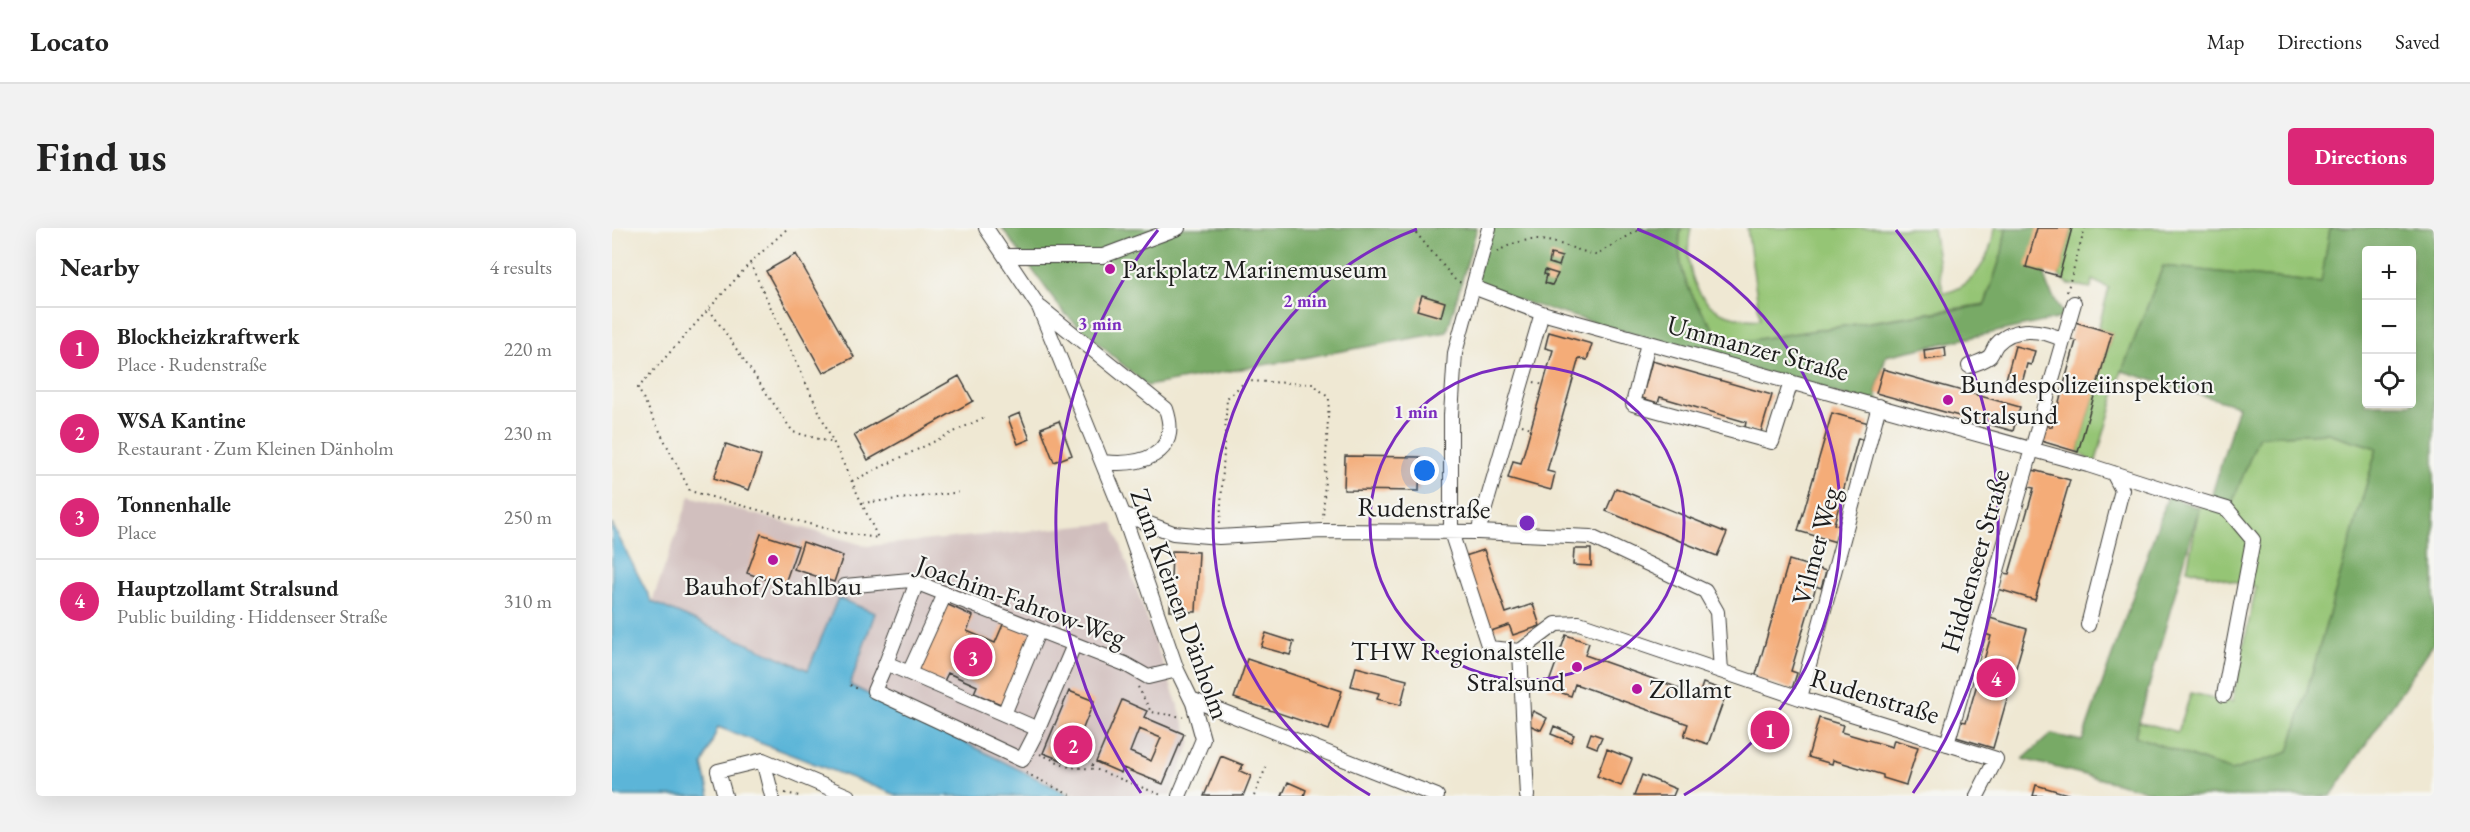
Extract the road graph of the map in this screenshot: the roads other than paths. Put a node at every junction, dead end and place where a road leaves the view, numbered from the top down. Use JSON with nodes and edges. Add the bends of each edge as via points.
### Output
{"nodes":[{"id":1,"x":986,"y":228,"type":"edge"},
{"id":2,"x":1178,"y":228,"type":"edge"},
{"id":3,"x":1489,"y":228,"type":"edge"},
{"id":4,"x":1005,"y":256,"type":"junction"},
{"id":5,"x":1473,"y":287,"type":"junction"},
{"id":6,"x":2074,"y":303,"type":"road end"},
{"id":7,"x":1039,"y":307,"type":"junction"},
{"id":8,"x":1542,"y":313,"type":"junction"},
{"id":9,"x":2063,"y":340,"type":"junction"},
{"id":10,"x":1648,"y":343,"type":"junction"},
{"id":11,"x":1969,"y":366,"type":"dead end"},
{"id":12,"x":1791,"y":382,"type":"junction"},
{"id":13,"x":1879,"y":406,"type":"junction"},
{"id":14,"x":2032,"y":450,"type":"junction"},
{"id":15,"x":1103,"y":462,"type":"junction"},
{"id":16,"x":2113,"y":473,"type":"junction"},
{"id":17,"x":1123,"y":514,"type":"junction"},
{"id":18,"x":1451,"y":532,"type":"junction"},
{"id":19,"x":1478,"y":532,"type":"junction"},
{"id":20,"x":917,"y":582,"type":"junction"},
{"id":21,"x":845,"y":586,"type":"dead end"},
{"id":22,"x":945,"y":594,"type":"junction"},
{"id":23,"x":2088,"y":625,"type":"dead end"},
{"id":24,"x":1038,"y":632,"type":"junction"},
{"id":25,"x":1074,"y":645,"type":"junction"},
{"id":26,"x":1520,"y":651,"type":"junction"},
{"id":27,"x":886,"y":663,"type":"junction"},
{"id":28,"x":1177,"y":670,"type":"junction"},
{"id":29,"x":1721,"y":671,"type":"junction"},
{"id":30,"x":909,"y":673,"type":"junction"},
{"id":31,"x":2224,"y":695,"type":"dead end"},
{"id":32,"x":1800,"y":698,"type":"junction"},
{"id":33,"x":1191,"y":699,"type":"junction"},
{"id":34,"x":1005,"y":714,"type":"junction"},
{"id":35,"x":1038,"y":729,"type":"junction"},
{"id":36,"x":1947,"y":744,"type":"junction"},
{"id":37,"x":763,"y":760,"type":"junction"},
{"id":38,"x":725,"y":796,"type":"edge"},
{"id":39,"x":772,"y":796,"type":"edge"},
{"id":40,"x":848,"y":796,"type":"edge"},
{"id":41,"x":1179,"y":796,"type":"edge"},
{"id":42,"x":1437,"y":796,"type":"edge"},
{"id":43,"x":1527,"y":796,"type":"edge"},
{"id":44,"x":1977,"y":796,"type":"edge"}],
"edges":[{"from":1,"to":4,"type":"street","name":"Zum Kleinen Dänholm"},
{"from":2,"to":4,"type":"street","via":[[1103,256]]},
{"from":3,"to":5,"type":"street"},
{"from":4,"to":7,"type":"street","name":"Zum Kleinen Dänholm"},
{"from":5,"to":8,"type":"street","name":"Ummanzer Straße"},
{"from":5,"to":18,"type":"street","via":[[1455,353]]},
{"from":6,"to":9,"type":"street","name":"Hiddenseer Straße"},
{"from":7,"to":15,"type":"street","name":"Zum Kleinen Dänholm"},
{"from":7,"to":15,"type":"street","name":"Zum Kleinen Dänholm","via":[[1166,409],[1172,425],[1169,441],[1152,457],[1126,464]]},
{"from":8,"to":10,"type":"street","name":"Ummanzer Straße"},
{"from":8,"to":19,"type":"street"},
{"from":9,"to":11,"type":"street","via":[[2031,330],[2013,334],[1997,343],[1989,358]]},
{"from":9,"to":14,"type":"street","name":"Hiddenseer Straße"},
{"from":10,"to":12,"type":"street","name":"Ummanzer Straße"},
{"from":10,"to":12,"type":"street","via":[[1633,404],[1643,407],[1772,442]]},
{"from":12,"to":13,"type":"street","name":"Ummanzer Straße"},
{"from":13,"to":14,"type":"street","name":"Ummanzer Straße"},
{"from":13,"to":32,"type":"street","name":"Vilmer Weg"},
{"from":14,"to":16,"type":"street","name":"Ummanzer Straße"},
{"from":14,"to":36,"type":"street","name":"Hiddenseer Straße"},
{"from":15,"to":17,"type":"street","name":"Zum Kleinen Dänholm"},
{"from":16,"to":23,"type":"street","via":[[2122,490]]},
{"from":16,"to":31,"type":"street","name":"Ummanzer Straße","via":[[2227,509],[2253,540]]},
{"from":17,"to":18,"type":"street","name":"Rudenstraße","via":[[1173,533],[1219,537],[1322,531]]},
{"from":17,"to":28,"type":"street","name":"Zum Kleinen Dänholm"},
{"from":18,"to":19,"type":"street","name":"Rudenstraße"},
{"from":18,"to":26,"type":"street","via":[[1489,648]]},
{"from":19,"to":29,"type":"street","name":"Rudenstraße","via":[[1592,537],[1705,591],[1717,612]]},
{"from":20,"to":21,"type":"street","name":"Joachim-Fahrow-Weg"},
{"from":20,"to":22,"type":"street","name":"Joachim-Fahrow-Weg"},
{"from":20,"to":27,"type":"street"},
{"from":22,"to":24,"type":"street","name":"Joachim-Fahrow-Weg"},
{"from":22,"to":30,"type":"street"},
{"from":24,"to":25,"type":"street","name":"Joachim-Fahrow-Weg"},
{"from":24,"to":34,"type":"street"},
{"from":25,"to":28,"type":"street","name":"Joachim-Fahrow-Weg","via":[[1148,677]]},
{"from":25,"to":35,"type":"street"},
{"from":26,"to":29,"type":"street","name":"Rudenstraße","via":[[1556,624],[1579,623]]},
{"from":26,"to":43,"type":"street"},
{"from":27,"to":30,"type":"street"},
{"from":27,"to":35,"type":"street","via":[[874,690],[1022,760]]},
{"from":28,"to":33,"type":"street","name":"Zum Kleinen Dänholm"},
{"from":29,"to":32,"type":"street","name":"Rudenstraße"},
{"from":30,"to":34,"type":"street"},
{"from":32,"to":36,"type":"street","name":"Rudenstraße"},
{"from":33,"to":41,"type":"street","name":"Zum Kleinen Dänholm","via":[[1203,739]]},
{"from":33,"to":42,"type":"street"},
{"from":34,"to":35,"type":"street"},
{"from":36,"to":44,"type":"street","via":[[1996,759]]},
{"from":37,"to":38,"type":"street","via":[[718,771]]},
{"from":37,"to":39,"type":"street"},
{"from":37,"to":40,"type":"street"}]}
